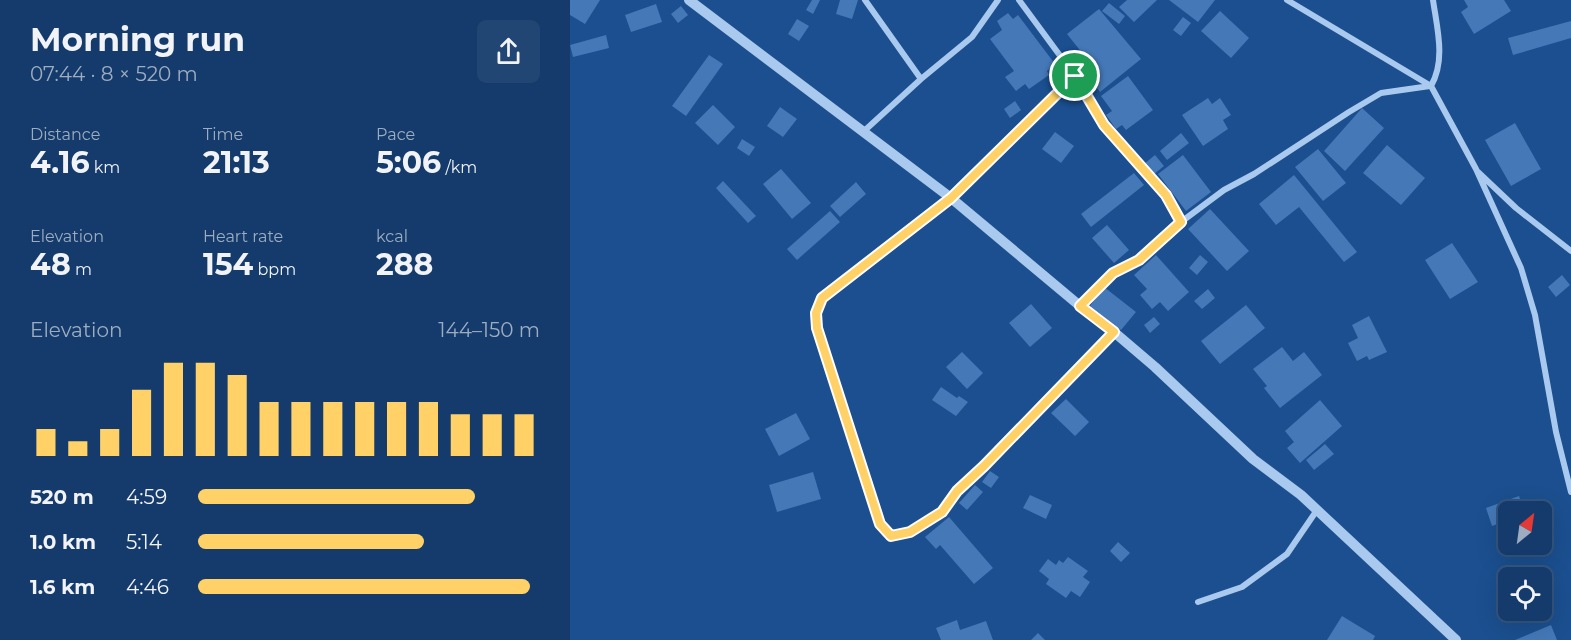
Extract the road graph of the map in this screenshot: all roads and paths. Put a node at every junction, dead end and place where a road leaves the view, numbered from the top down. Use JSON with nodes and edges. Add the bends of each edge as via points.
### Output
{"nodes":[{"id":1,"x":689,"y":0,"type":"edge"},
{"id":2,"x":865,"y":0,"type":"edge"},
{"id":3,"x":998,"y":0,"type":"edge"},
{"id":4,"x":1019,"y":0,"type":"edge"},
{"id":5,"x":1287,"y":0,"type":"edge"},
{"id":6,"x":1433,"y":0,"type":"edge"},
{"id":7,"x":1075,"y":76,"type":"junction"},
{"id":8,"x":921,"y":79,"type":"junction"},
{"id":9,"x":1431,"y":86,"type":"junction"},
{"id":10,"x":862,"y":132,"type":"junction"},
{"id":11,"x":1476,"y":169,"type":"junction"},
{"id":12,"x":951,"y":198,"type":"junction"},
{"id":13,"x":1181,"y":222,"type":"junction"},
{"id":14,"x":1571,"y":251,"type":"edge"},
{"id":15,"x":1080,"y":306,"type":"junction"},
{"id":16,"x":1114,"y":332,"type":"junction"},
{"id":17,"x":1571,"y":492,"type":"edge"},
{"id":18,"x":1317,"y":510,"type":"junction"},
{"id":19,"x":1198,"y":602,"type":"dead end"},
{"id":20,"x":1456,"y":640,"type":"edge"}],
"edges":[{"from":1,"to":10,"type":"street"},
{"from":2,"to":8,"type":"street"},
{"from":3,"to":8,"type":"street","via":[[972,37]]},
{"from":4,"to":7,"type":"street"},
{"from":5,"to":9,"type":"street"},
{"from":6,"to":9,"type":"street","via":[[1440,46]]},
{"from":7,"to":12,"type":"street"},
{"from":7,"to":13,"type":"street","via":[[1104,125],[1166,195]]},
{"from":8,"to":10,"type":"street"},
{"from":9,"to":11,"type":"street"},
{"from":9,"to":13,"type":"street","via":[[1381,93],[1224,190]]},
{"from":10,"to":12,"type":"street"},
{"from":11,"to":14,"type":"street","via":[[1516,208]]},
{"from":11,"to":17,"type":"street","via":[[1527,286]]},
{"from":12,"to":15,"type":"street"},
{"from":12,"to":16,"type":"street","via":[[822,298],[816,313],[817,328],[880,524],[891,536],[910,532],[942,512],[957,491]]},
{"from":13,"to":15,"type":"street","via":[[1139,260],[1113,273]]},
{"from":15,"to":16,"type":"street"},
{"from":16,"to":18,"type":"street","via":[[1253,459]]},
{"from":18,"to":19,"type":"street","via":[[1287,554],[1242,587]]},
{"from":18,"to":20,"type":"street"}]}
